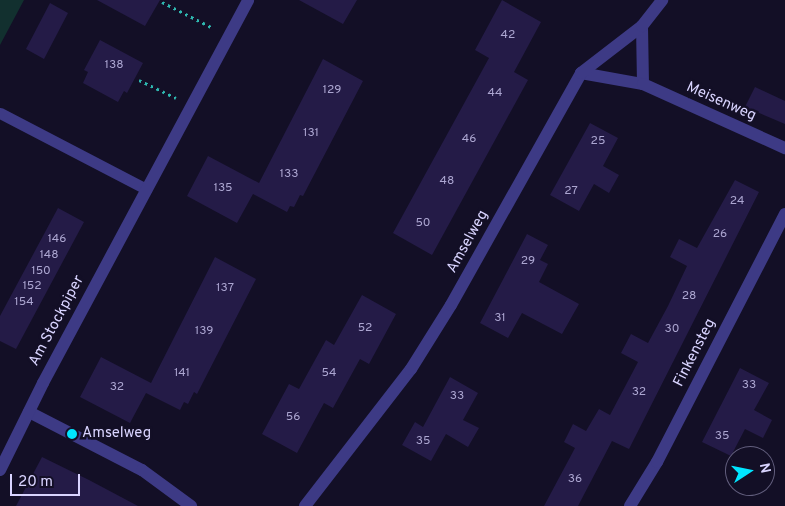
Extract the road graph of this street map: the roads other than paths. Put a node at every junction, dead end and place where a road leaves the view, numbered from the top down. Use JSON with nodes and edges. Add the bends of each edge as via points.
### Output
{"nodes":[{"id":1,"x":248,"y":0,"type":"edge"},
{"id":2,"x":662,"y":0,"type":"edge"},
{"id":3,"x":642,"y":26,"type":"junction"},
{"id":4,"x":581,"y":73,"type":"junction"},
{"id":5,"x":644,"y":84,"type":"junction"},
{"id":6,"x":0,"y":113,"type":"edge"},
{"id":7,"x":785,"y":148,"type":"edge"},
{"id":8,"x":146,"y":189,"type":"junction"},
{"id":9,"x":785,"y":214,"type":"edge"},
{"id":10,"x":29,"y":412,"type":"junction"},
{"id":11,"x":0,"y":470,"type":"edge"},
{"id":12,"x":191,"y":506,"type":"edge"},
{"id":13,"x":305,"y":506,"type":"edge"},
{"id":14,"x":630,"y":506,"type":"edge"}],
"edges":[{"from":1,"to":8,"type":"street","name":"Am Stockpiper"},
{"from":2,"to":3,"type":"street","name":"Amselweg"},
{"from":3,"to":4,"type":"street","name":"Amselweg"},
{"from":3,"to":5,"type":"street"},
{"from":4,"to":5,"type":"street","name":"Meisenweg"},
{"from":4,"to":13,"type":"street","name":"Amselweg","via":[[451,305],[411,369]]},
{"from":5,"to":7,"type":"street","name":"Meisenweg"},
{"from":6,"to":8,"type":"lane"},
{"from":8,"to":10,"type":"street","name":"Am Stockpiper"},
{"from":9,"to":14,"type":"street","name":"Finkensteg","via":[[657,462]]},
{"from":10,"to":11,"type":"street","name":"Am Stockpiper"},
{"from":10,"to":12,"type":"street","via":[[142,470]]}]}
